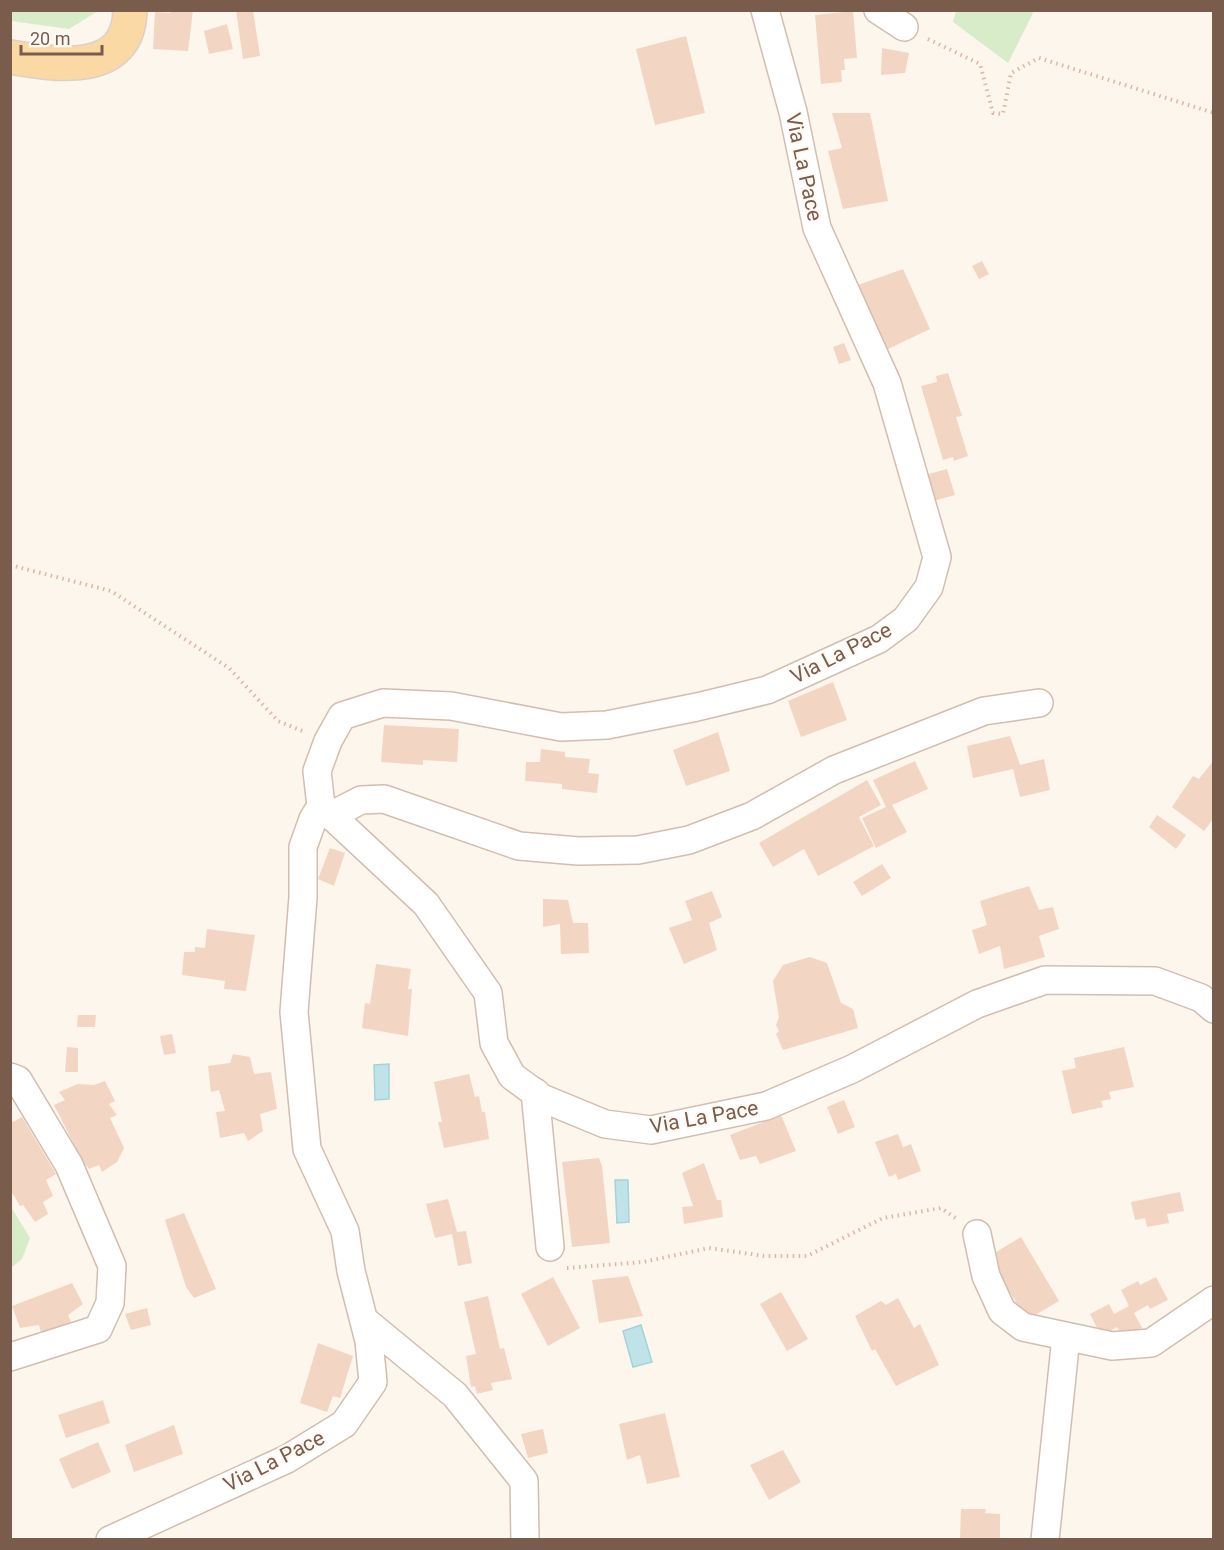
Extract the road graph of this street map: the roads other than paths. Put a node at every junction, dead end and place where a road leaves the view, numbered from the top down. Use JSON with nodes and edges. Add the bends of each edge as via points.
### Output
{"nodes":[{"id":1,"x":130,"y":10,"type":"edge"},
{"id":2,"x":765,"y":10,"type":"edge"},
{"id":3,"x":878,"y":10,"type":"edge"},
{"id":4,"x":904,"y":27,"type":"road end"},
{"id":5,"x":10,"y":57,"type":"edge"},
{"id":6,"x":1039,"y":703,"type":"dead end"},
{"id":7,"x":326,"y":811,"type":"junction"},
{"id":8,"x":1214,"y":1009,"type":"edge"},
{"id":9,"x":10,"y":1077,"type":"edge"},
{"id":10,"x":535,"y":1092,"type":"junction"},
{"id":11,"x":977,"y":1234,"type":"road end"},
{"id":12,"x":550,"y":1247,"type":"road end"},
{"id":13,"x":1214,"y":1299,"type":"edge"},
{"id":14,"x":364,"y":1320,"type":"junction"},
{"id":15,"x":1066,"y":1336,"type":"junction"},
{"id":16,"x":10,"y":1357,"type":"edge"},
{"id":17,"x":110,"y":1539,"type":"edge"},
{"id":18,"x":525,"y":1539,"type":"edge"},
{"id":19,"x":1045,"y":1539,"type":"edge"}],
"edges":[{"from":1,"to":5,"type":"main road","via":[[130,27],[124,42],[93,60],[48,63]]},
{"from":2,"to":7,"type":"street","name":"Via La Pace","via":[[793,112],[817,228],[887,384],[937,557],[929,587],[906,619],[879,639],[766,690],[607,725],[561,727],[451,706],[383,703],[342,716],[317,771]]},
{"from":3,"to":4,"type":"street"},
{"from":6,"to":7,"type":"street","via":[[984,711],[834,770],[752,816],[689,840],[638,850],[578,851],[519,846],[384,799],[361,800]]},
{"from":7,"to":10,"type":"street","name":"Via La Pace","via":[[426,904],[488,993],[494,1043],[512,1076]]},
{"from":7,"to":14,"type":"street","name":"Via La Pace","via":[[313,819],[303,847],[294,1012],[307,1149],[345,1232]]},
{"from":8,"to":10,"type":"street","name":"Via La Pace","via":[[1201,998],[1155,981],[1045,980],[977,1004],[852,1069],[766,1106],[651,1130],[605,1124]]},
{"from":9,"to":16,"type":"street","via":[[18,1080],[69,1165],[112,1266],[110,1303],[98,1329]]},
{"from":10,"to":12,"type":"street"},
{"from":11,"to":15,"type":"street","via":[[986,1276],[1002,1311],[1023,1327]]},
{"from":13,"to":15,"type":"street","via":[[1151,1343],[1112,1346]]},
{"from":14,"to":17,"type":"street","name":"Via La Pace","via":[[372,1382],[344,1424],[287,1459]]},
{"from":14,"to":18,"type":"street","via":[[455,1395],[524,1481]]},
{"from":15,"to":19,"type":"street"}]}
